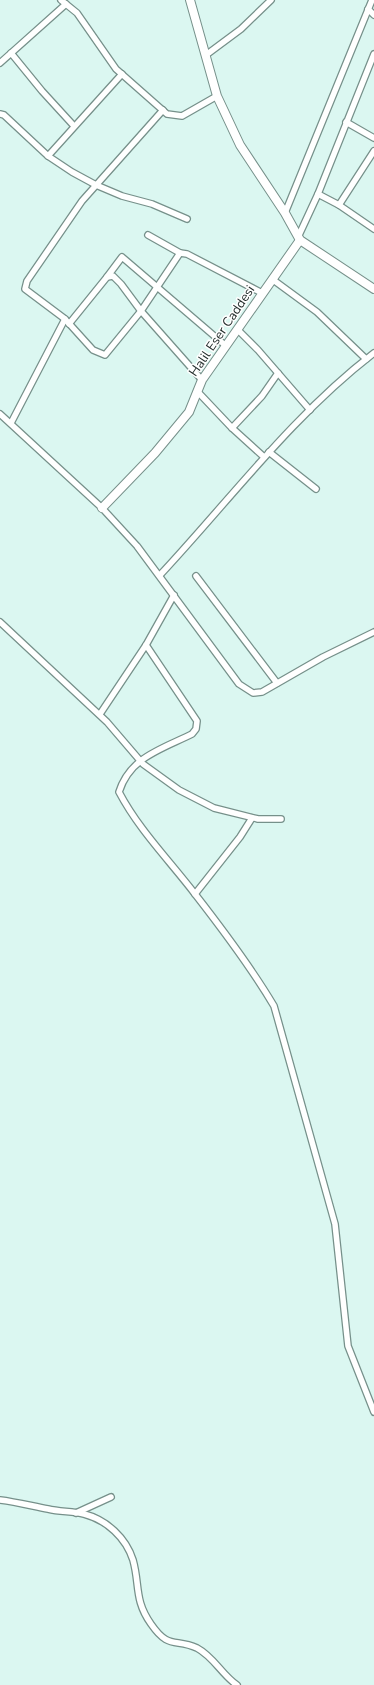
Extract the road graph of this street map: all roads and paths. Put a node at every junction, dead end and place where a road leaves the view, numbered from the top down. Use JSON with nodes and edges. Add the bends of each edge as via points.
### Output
{"nodes":[{"id":1,"x":61,"y":0,"type":"edge"},
{"id":2,"x":190,"y":0,"type":"edge"},
{"id":3,"x":271,"y":0,"type":"edge"},
{"id":4,"x":372,"y":0,"type":"edge"},
{"id":5,"x":66,"y":4,"type":"junction"},
{"id":6,"x":368,"y":9,"type":"junction"},
{"id":7,"x":374,"y":15,"type":"edge"},
{"id":8,"x":12,"y":53,"type":"junction"},
{"id":9,"x":374,"y":54,"type":"edge"},
{"id":10,"x":206,"y":55,"type":"junction"},
{"id":11,"x":0,"y":63,"type":"edge"},
{"id":12,"x":122,"y":74,"type":"junction"},
{"id":13,"x":217,"y":96,"type":"junction"},
{"id":14,"x":162,"y":110,"type":"junction"},
{"id":15,"x":0,"y":114,"type":"edge"},
{"id":16,"x":346,"y":122,"type":"junction"},
{"id":17,"x":74,"y":126,"type":"junction"},
{"id":18,"x":374,"y":138,"type":"edge"},
{"id":19,"x":374,"y":151,"type":"edge"},
{"id":20,"x":48,"y":156,"type":"junction"},
{"id":21,"x":96,"y":185,"type":"junction"},
{"id":22,"x":318,"y":194,"type":"junction"},
{"id":23,"x":339,"y":205,"type":"junction"},
{"id":24,"x":285,"y":213,"type":"junction"},
{"id":25,"x":187,"y":219,"type":"dead end"},
{"id":26,"x":374,"y":229,"type":"edge"},
{"id":27,"x":148,"y":234,"type":"dead end"},
{"id":28,"x":299,"y":238,"type":"junction"},
{"id":29,"x":180,"y":253,"type":"junction"},
{"id":30,"x":107,"y":277,"type":"junction"},
{"id":31,"x":272,"y":280,"type":"junction"},
{"id":32,"x":158,"y":288,"type":"junction"},
{"id":33,"x":374,"y":289,"type":"edge"},
{"id":34,"x":262,"y":293,"type":"junction"},
{"id":35,"x":141,"y":311,"type":"junction"},
{"id":36,"x":65,"y":319,"type":"junction"},
{"id":37,"x":69,"y":324,"type":"junction"},
{"id":38,"x":238,"y":330,"type":"junction"},
{"id":39,"x":226,"y":346,"type":"junction"},
{"id":40,"x":374,"y":353,"type":"edge"},
{"id":41,"x":366,"y":359,"type":"junction"},
{"id":42,"x":278,"y":373,"type":"junction"},
{"id":43,"x":202,"y":380,"type":"junction"},
{"id":44,"x":197,"y":391,"type":"junction"},
{"id":45,"x":310,"y":410,"type":"junction"},
{"id":46,"x":0,"y":414,"type":"edge"},
{"id":47,"x":11,"y":423,"type":"junction"},
{"id":48,"x":232,"y":428,"type":"junction"},
{"id":49,"x":266,"y":454,"type":"junction"},
{"id":50,"x":316,"y":489,"type":"dead end"},
{"id":51,"x":102,"y":508,"type":"junction"},
{"id":52,"x":160,"y":575,"type":"junction"},
{"id":53,"x":196,"y":576,"type":"dead end"},
{"id":54,"x":174,"y":595,"type":"junction"},
{"id":55,"x":0,"y":622,"type":"edge"},
{"id":56,"x":374,"y":632,"type":"edge"},
{"id":57,"x":146,"y":645,"type":"junction"},
{"id":58,"x":277,"y":683,"type":"junction"},
{"id":59,"x":100,"y":714,"type":"junction"},
{"id":60,"x":140,"y":760,"type":"junction"},
{"id":61,"x":252,"y":818,"type":"junction"},
{"id":62,"x":281,"y":819,"type":"dead end"},
{"id":63,"x":195,"y":894,"type":"junction"},
{"id":64,"x":374,"y":1412,"type":"edge"},
{"id":65,"x":112,"y":1497,"type":"dead end"},
{"id":66,"x":0,"y":1500,"type":"edge"},
{"id":67,"x":76,"y":1513,"type":"junction"},
{"id":68,"x":237,"y":1685,"type":"edge"}],
"edges":[{"from":1,"to":5,"type":"street"},
{"from":2,"to":10,"type":"street"},
{"from":3,"to":10,"type":"street","via":[[241,29]]},
{"from":4,"to":6,"type":"street"},
{"from":5,"to":8,"type":"street"},
{"from":5,"to":12,"type":"street","via":[[77,14]]},
{"from":6,"to":7,"type":"street"},
{"from":6,"to":24,"type":"street"},
{"from":8,"to":11,"type":"street"},
{"from":8,"to":17,"type":"street"},
{"from":9,"to":16,"type":"street"},
{"from":10,"to":13,"type":"street"},
{"from":12,"to":14,"type":"street"},
{"from":12,"to":17,"type":"street"},
{"from":13,"to":14,"type":"street","via":[[182,116],[167,114]]},
{"from":13,"to":24,"type":"street","via":[[240,145]]},
{"from":14,"to":21,"type":"street"},
{"from":15,"to":20,"type":"street"},
{"from":16,"to":18,"type":"street"},
{"from":16,"to":22,"type":"street"},
{"from":17,"to":20,"type":"street"},
{"from":19,"to":23,"type":"street"},
{"from":20,"to":21,"type":"street"},
{"from":21,"to":25,"type":"street"},
{"from":21,"to":36,"type":"street","via":[[82,201],[27,281],[25,289]]},
{"from":22,"to":23,"type":"street"},
{"from":22,"to":28,"type":"street"},
{"from":23,"to":26,"type":"street"},
{"from":24,"to":28,"type":"street"},
{"from":27,"to":29,"type":"street"},
{"from":28,"to":31,"type":"street","name":"Halil Eser Caddesi"},
{"from":28,"to":33,"type":"street"},
{"from":29,"to":32,"type":"street"},
{"from":29,"to":34,"type":"street","via":[[187,254]]},
{"from":30,"to":32,"type":"street","via":[[122,257]]},
{"from":30,"to":35,"type":"street","via":[[113,276]]},
{"from":30,"to":37,"type":"street"},
{"from":31,"to":34,"type":"street","name":"Halil Eser Caddesi"},
{"from":31,"to":41,"type":"street","via":[[317,312]]},
{"from":32,"to":35,"type":"street"},
{"from":32,"to":39,"type":"street"},
{"from":34,"to":38,"type":"street","name":"Halil Eser Caddesi"},
{"from":35,"to":37,"type":"street","via":[[106,355],[93,350]]},
{"from":35,"to":43,"type":"street"},
{"from":36,"to":37,"type":"street"},
{"from":36,"to":47,"type":"street"},
{"from":38,"to":39,"type":"street","name":"Halil Eser Caddesi"},
{"from":38,"to":42,"type":"street"},
{"from":39,"to":43,"type":"street","name":"Halil Eser Caddesi"},
{"from":40,"to":41,"type":"street"},
{"from":41,"to":45,"type":"street"},
{"from":42,"to":45,"type":"street"},
{"from":42,"to":48,"type":"street","via":[[262,396]]},
{"from":43,"to":44,"type":"street","name":"Halil Eser Caddesi"},
{"from":44,"to":48,"type":"street"},
{"from":44,"to":51,"type":"street","name":"Halil Eser Caddesi","via":[[189,412],[155,453]]},
{"from":45,"to":49,"type":"street"},
{"from":46,"to":47,"type":"street"},
{"from":47,"to":51,"type":"street"},
{"from":48,"to":49,"type":"street"},
{"from":49,"to":50,"type":"street"},
{"from":49,"to":52,"type":"street"},
{"from":51,"to":52,"type":"street"},
{"from":52,"to":54,"type":"street"},
{"from":53,"to":58,"type":"street"},
{"from":54,"to":57,"type":"street"},
{"from":54,"to":58,"type":"street","via":[[240,684],[253,694]]},
{"from":55,"to":59,"type":"street"},
{"from":56,"to":58,"type":"street"},
{"from":57,"to":59,"type":"street"},
{"from":57,"to":60,"type":"street","via":[[197,721],[192,734]]},
{"from":59,"to":60,"type":"street"},
{"from":60,"to":61,"type":"street","via":[[179,790],[214,808]]},
{"from":60,"to":63,"type":"street","via":[[123,778],[119,792],[137,823]]},
{"from":61,"to":62,"type":"street"},
{"from":61,"to":63,"type":"street"},
{"from":63,"to":64,"type":"street","via":[[274,1006],[335,1224],[348,1346]]},
{"from":65,"to":67,"type":"street"},
{"from":66,"to":67,"type":"street"},
{"from":67,"to":68,"type":"street","via":[[101,1522],[122,1539],[133,1561],[139,1601],[146,1617],[160,1636],[170,1642],[197,1648],[210,1656]]}]}
